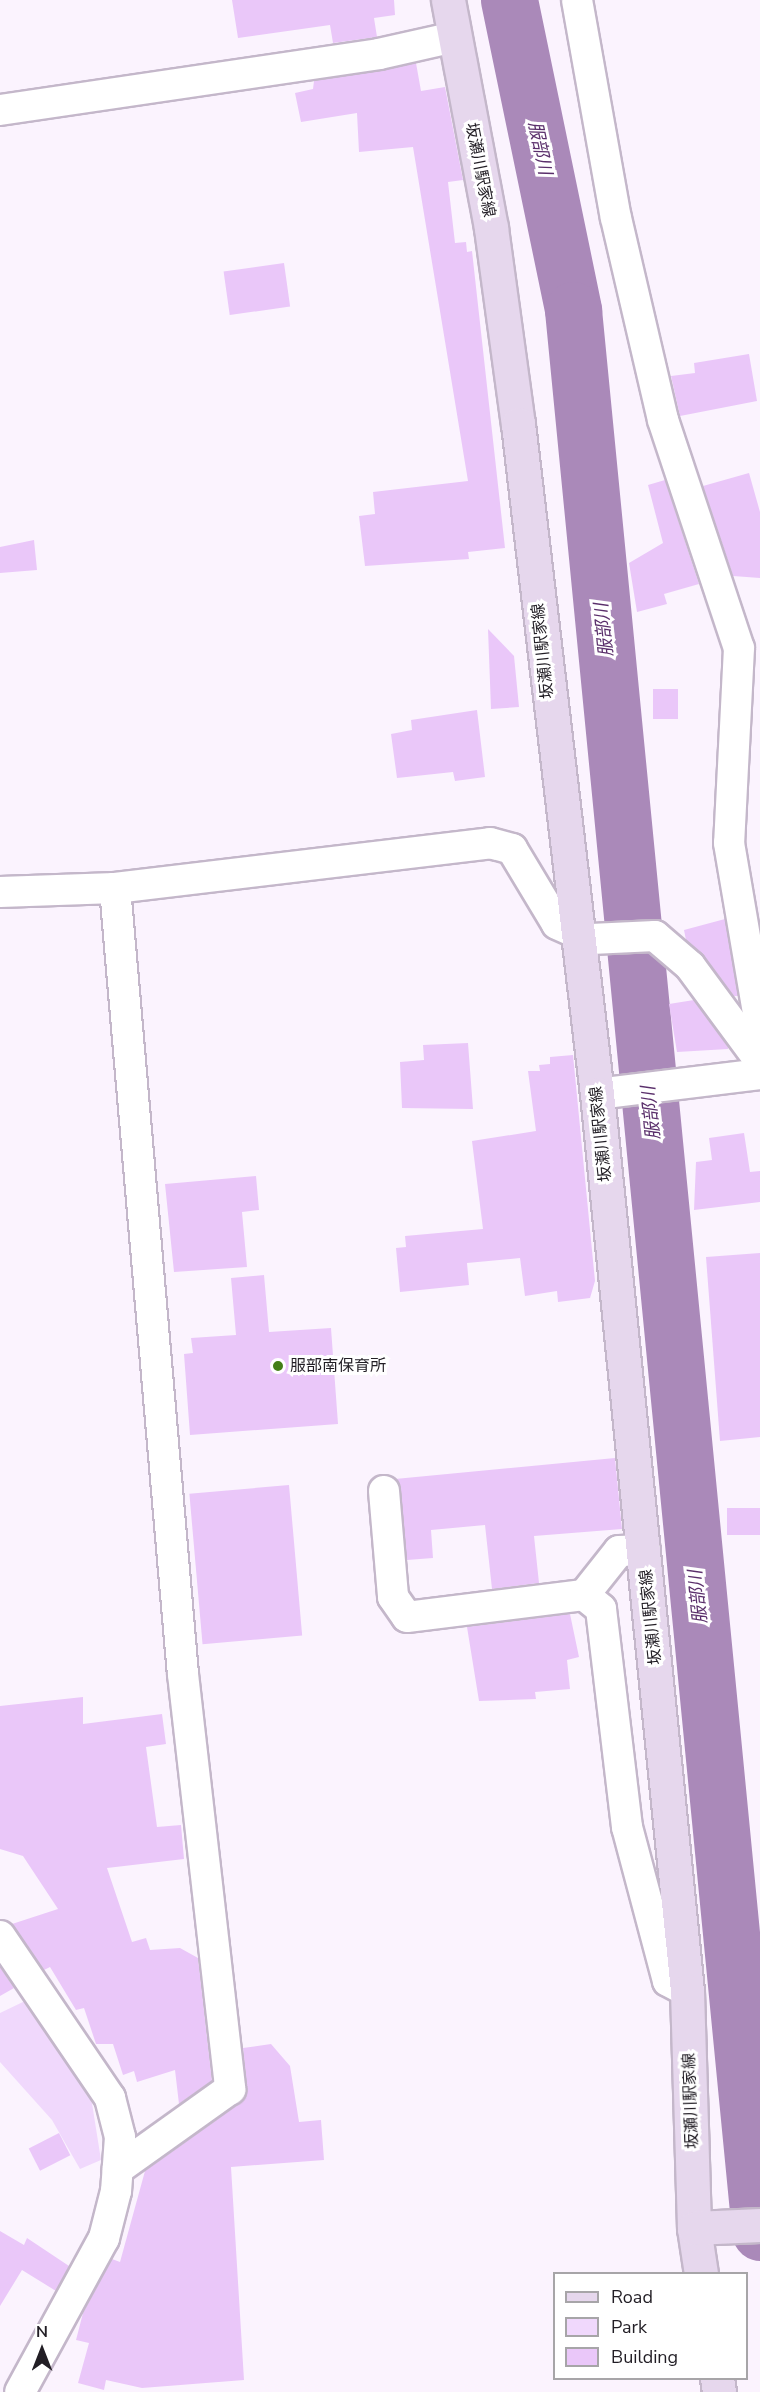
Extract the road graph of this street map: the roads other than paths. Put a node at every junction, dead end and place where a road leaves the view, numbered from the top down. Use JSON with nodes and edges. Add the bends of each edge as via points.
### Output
{"nodes":[{"id":1,"x":448,"y":0,"type":"edge"},
{"id":2,"x":578,"y":0,"type":"edge"},
{"id":3,"x":455,"y":36,"type":"junction"},
{"id":4,"x":0,"y":110,"type":"edge"},
{"id":5,"x":115,"y":888,"type":"junction"},
{"id":6,"x":0,"y":892,"type":"edge"},
{"id":7,"x":574,"y":933,"type":"junction"},
{"id":8,"x":760,"y":1024,"type":"edge"},
{"id":9,"x":760,"y":1061,"type":"edge"},
{"id":10,"x":760,"y":1074,"type":"edge"},
{"id":11,"x":607,"y":1092,"type":"junction"},
{"id":12,"x":384,"y":1491,"type":"dead end"},
{"id":13,"x":645,"y":1550,"type":"junction"},
{"id":14,"x":584,"y":1595,"type":"junction"},
{"id":15,"x":0,"y":1936,"type":"edge"},
{"id":16,"x":687,"y":1991,"type":"junction"},
{"id":17,"x":118,"y":2169,"type":"junction"},
{"id":18,"x":747,"y":2226,"type":"edge"},
{"id":19,"x":694,"y":2228,"type":"junction"},
{"id":20,"x":701,"y":2272,"type":"edge"},
{"id":21,"x":20,"y":2392,"type":"edge"}],
"edges":[{"from":1,"to":3,"type":"main road","name":"坂瀬川駅家線"},
{"from":2,"to":8,"type":"street","via":[[616,218],[663,420],[739,648],[729,843]]},
{"from":3,"to":4,"type":"street","via":[[378,54]]},
{"from":3,"to":7,"type":"main road","name":"坂瀬川駅家線","via":[[491,228],[516,412]]},
{"from":5,"to":6,"type":"street"},
{"from":5,"to":7,"type":"street","via":[[490,843],[512,849],[557,924]]},
{"from":5,"to":17,"type":"street","via":[[182,1662],[230,2089]]},
{"from":7,"to":9,"type":"street","via":[[655,936],[690,966]]},
{"from":7,"to":11,"type":"main road","name":"坂瀬川駅家線"},
{"from":10,"to":11,"type":"street"},
{"from":11,"to":13,"type":"main road","name":"坂瀬川駅家線"},
{"from":12,"to":14,"type":"street","via":[[393,1597],[407,1617]]},
{"from":13,"to":14,"type":"street","via":[[619,1551]]},
{"from":13,"to":16,"type":"main road","name":"坂瀬川駅家線"},
{"from":14,"to":16,"type":"street","via":[[602,1609],[633,1849],[668,1981]]},
{"from":15,"to":17,"type":"street","via":[[110,2098],[120,2137]]},
{"from":16,"to":19,"type":"main road","name":"坂瀬川駅家線"},
{"from":17,"to":21,"type":"street","via":[[104,2238]]},
{"from":18,"to":19,"type":"main road"},
{"from":19,"to":20,"type":"main road","name":"坂瀬川駅家線"}]}
